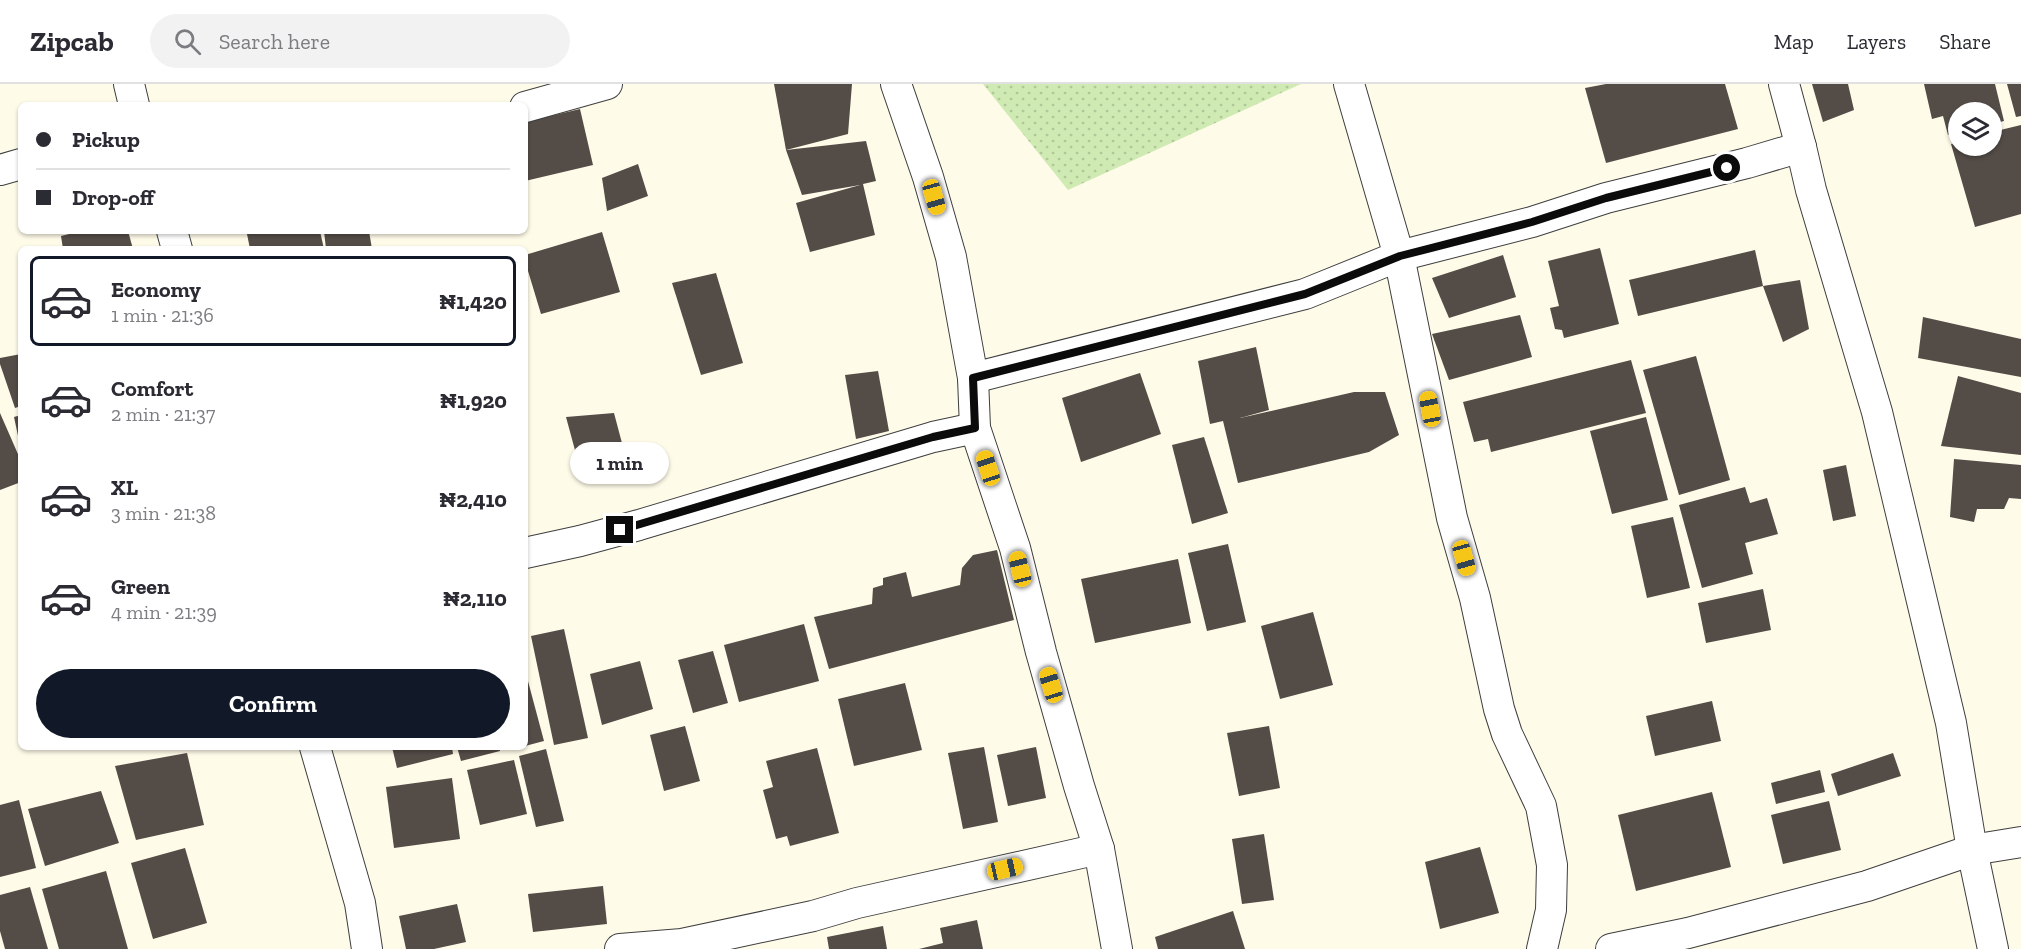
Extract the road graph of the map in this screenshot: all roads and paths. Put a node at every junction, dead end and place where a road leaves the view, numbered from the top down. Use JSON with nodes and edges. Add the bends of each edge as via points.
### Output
{"nodes":[{"id":1,"x":129,"y":84,"type":"edge"},
{"id":2,"x":607,"y":84,"type":"edge"},
{"id":3,"x":896,"y":84,"type":"edge"},
{"id":4,"x":1349,"y":84,"type":"edge"},
{"id":5,"x":1784,"y":84,"type":"edge"},
{"id":6,"x":133,"y":102,"type":"edge"},
{"id":7,"x":528,"y":106,"type":"edge"},
{"id":8,"x":1801,"y":147,"type":"junction"},
{"id":9,"x":18,"y":165,"type":"edge"},
{"id":10,"x":0,"y":170,"type":"edge"},
{"id":11,"x":1400,"y":256,"type":"junction"},
{"id":12,"x":973,"y":378,"type":"junction"},
{"id":13,"x":975,"y":428,"type":"junction"},
{"id":14,"x":528,"y":552,"type":"edge"},
{"id":15,"x":316,"y":750,"type":"edge"},
{"id":16,"x":2021,"y":842,"type":"edge"},
{"id":17,"x":1099,"y":849,"type":"junction"},
{"id":18,"x":1972,"y":850,"type":"junction"},
{"id":19,"x":683,"y":947,"type":"edge"},
{"id":20,"x":367,"y":949,"type":"edge"},
{"id":21,"x":620,"y":949,"type":"edge"},
{"id":22,"x":1118,"y":949,"type":"edge"},
{"id":23,"x":1542,"y":949,"type":"edge"},
{"id":24,"x":1611,"y":949,"type":"edge"},
{"id":25,"x":1993,"y":949,"type":"edge"}],
"edges":[{"from":1,"to":6,"type":"street"},
{"from":2,"to":7,"type":"street"},
{"from":3,"to":12,"type":"street","via":[[951,257]]},
{"from":4,"to":11,"type":"street"},
{"from":5,"to":8,"type":"street"},
{"from":8,"to":11,"type":"street"},
{"from":8,"to":18,"type":"street","via":[[1877,412],[1951,723]]},
{"from":9,"to":10,"type":"street"},
{"from":11,"to":12,"type":"street","via":[[1305,294]]},
{"from":11,"to":23,"type":"street","via":[[1452,518],[1475,598],[1499,709],[1541,806],[1552,865],[1551,910]]},
{"from":12,"to":13,"type":"street"},
{"from":13,"to":14,"type":"street","via":[[620,530]]},
{"from":13,"to":17,"type":"street","via":[[1015,548]]},
{"from":15,"to":20,"type":"street","via":[[360,903]]},
{"from":16,"to":18,"type":"street"},
{"from":17,"to":19,"type":"street"},
{"from":17,"to":22,"type":"street"},
{"from":18,"to":24,"type":"street","via":[[1867,886]]},
{"from":18,"to":25,"type":"street"},
{"from":19,"to":21,"type":"street"}]}
